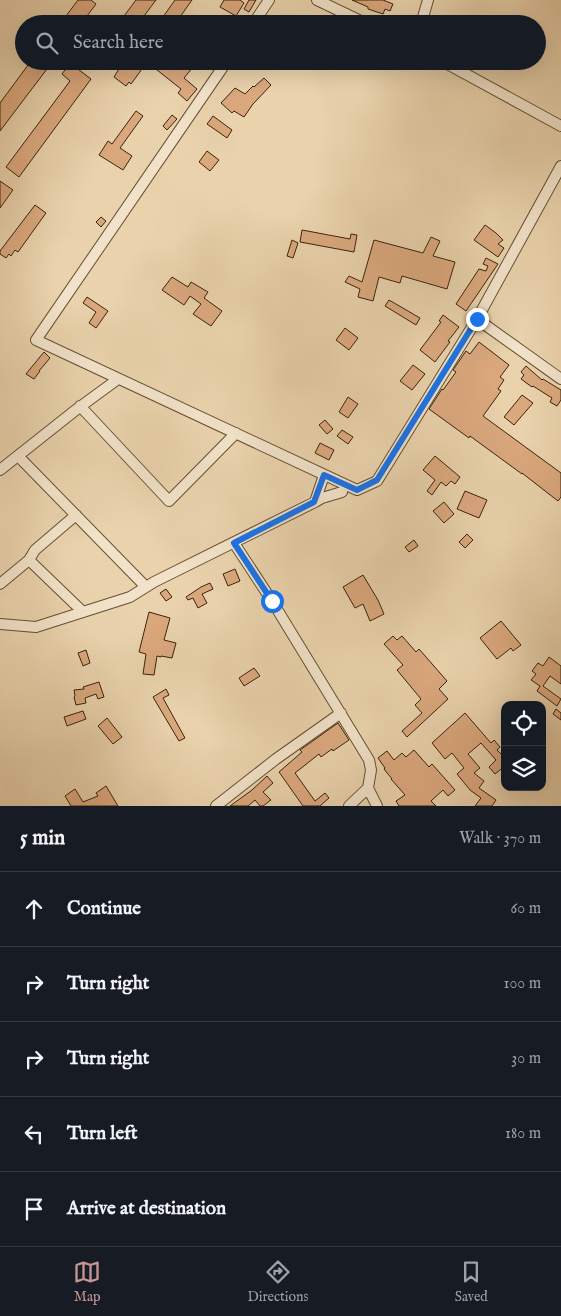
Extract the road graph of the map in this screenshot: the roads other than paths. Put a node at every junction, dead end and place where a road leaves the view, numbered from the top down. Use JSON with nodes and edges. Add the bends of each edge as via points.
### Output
{"nodes":[{"id":1,"x":269,"y":0,"type":"edge"},
{"id":2,"x":317,"y":0,"type":"edge"},
{"id":3,"x":428,"y":0,"type":"edge"},
{"id":4,"x":259,"y":15,"type":"edge"},
{"id":5,"x":349,"y":15,"type":"edge"},
{"id":6,"x":424,"y":15,"type":"edge"},
{"id":7,"x":221,"y":70,"type":"edge"},
{"id":8,"x":458,"y":70,"type":"edge"},
{"id":9,"x":561,"y":126,"type":"edge"},
{"id":10,"x":561,"y":166,"type":"edge"},
{"id":11,"x":477,"y":319,"type":"junction"},
{"id":12,"x":118,"y":378,"type":"junction"},
{"id":13,"x":561,"y":378,"type":"edge"},
{"id":14,"x":80,"y":406,"type":"junction"},
{"id":15,"x":236,"y":433,"type":"junction"},
{"id":16,"x":18,"y":456,"type":"junction"},
{"id":17,"x":0,"y":470,"type":"edge"},
{"id":18,"x":324,"y":475,"type":"junction"},
{"id":19,"x":342,"y":492,"type":"dead end"},
{"id":20,"x":314,"y":502,"type":"junction"},
{"id":21,"x":76,"y":515,"type":"junction"},
{"id":22,"x":234,"y":543,"type":"junction"},
{"id":23,"x":29,"y":560,"type":"junction"},
{"id":24,"x":0,"y":584,"type":"edge"},
{"id":25,"x":146,"y":587,"type":"junction"},
{"id":26,"x":83,"y":612,"type":"junction"},
{"id":27,"x":0,"y":624,"type":"edge"},
{"id":28,"x":340,"y":713,"type":"junction"},
{"id":29,"x":368,"y":788,"type":"junction"},
{"id":30,"x":216,"y":806,"type":"edge"},
{"id":31,"x":349,"y":806,"type":"edge"},
{"id":32,"x":377,"y":806,"type":"edge"}],
"edges":[{"from":1,"to":4,"type":"street"},
{"from":2,"to":5,"type":"street"},
{"from":3,"to":6,"type":"street"},
{"from":7,"to":12,"type":"street","via":[[36,340]]},
{"from":8,"to":9,"type":"street"},
{"from":10,"to":11,"type":"street"},
{"from":11,"to":13,"type":"street"},
{"from":11,"to":18,"type":"street","via":[[377,480],[357,490]]},
{"from":12,"to":14,"type":"street"},
{"from":12,"to":15,"type":"street"},
{"from":14,"to":15,"type":"street","via":[[169,500]]},
{"from":14,"to":16,"type":"street"},
{"from":15,"to":18,"type":"street"},
{"from":16,"to":17,"type":"street"},
{"from":16,"to":21,"type":"street"},
{"from":18,"to":20,"type":"street"},
{"from":19,"to":20,"type":"street"},
{"from":20,"to":22,"type":"street"},
{"from":21,"to":23,"type":"street","via":[[35,550]]},
{"from":21,"to":25,"type":"street"},
{"from":22,"to":25,"type":"street"},
{"from":22,"to":28,"type":"street"},
{"from":23,"to":24,"type":"street"},
{"from":23,"to":26,"type":"street"},
{"from":25,"to":26,"type":"street","via":[[130,597]]},
{"from":26,"to":27,"type":"street","via":[[36,627]]},
{"from":28,"to":29,"type":"street","via":[[369,760]]},
{"from":28,"to":30,"type":"street"},
{"from":29,"to":31,"type":"street"},
{"from":29,"to":32,"type":"street"}]}
